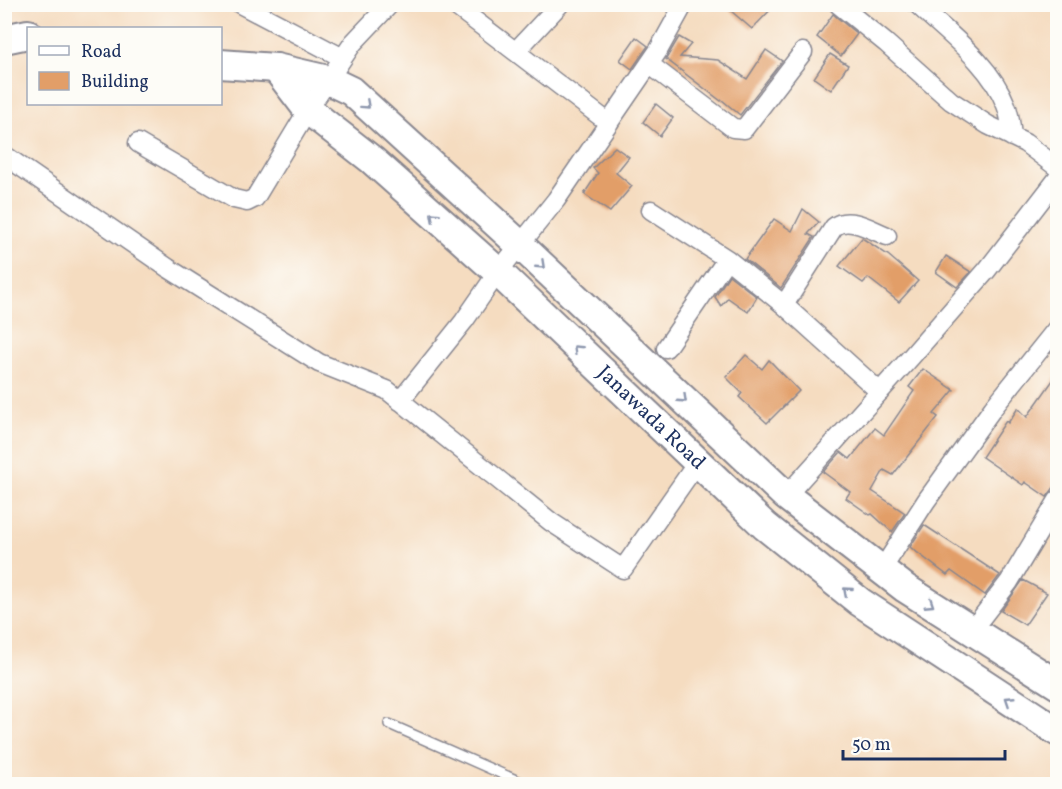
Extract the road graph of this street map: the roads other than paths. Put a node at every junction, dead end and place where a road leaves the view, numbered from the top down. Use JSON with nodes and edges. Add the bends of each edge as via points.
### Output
{"nodes":[{"id":1,"x":240,"y":4,"type":"edge"},
{"id":2,"x":390,"y":4,"type":"edge"},
{"id":3,"x":453,"y":4,"type":"edge"},
{"id":4,"x":560,"y":4,"type":"edge"},
{"id":5,"x":684,"y":4,"type":"edge"},
{"id":6,"x":838,"y":4,"type":"edge"},
{"id":7,"x":917,"y":4,"type":"edge"},
{"id":8,"x":27,"y":34,"type":"edge"},
{"id":9,"x":4,"y":39,"type":"edge"},
{"id":10,"x":516,"y":51,"type":"junction"},
{"id":11,"x":803,"y":52,"type":"dead end"},
{"id":12,"x":222,"y":64,"type":"edge"},
{"id":13,"x":649,"y":64,"type":"junction"},
{"id":14,"x":276,"y":68,"type":"junction"},
{"id":15,"x":336,"y":69,"type":"junction"},
{"id":16,"x":308,"y":110,"type":"junction"},
{"id":17,"x":609,"y":123,"type":"junction"},
{"id":18,"x":1012,"y":137,"type":"junction"},
{"id":19,"x":138,"y":144,"type":"dead end"},
{"id":20,"x":4,"y":155,"type":"edge"},
{"id":21,"x":1058,"y":168,"type":"edge"},
{"id":22,"x":1058,"y":178,"type":"edge"},
{"id":23,"x":651,"y":210,"type":"dead end"},
{"id":24,"x":887,"y":236,"type":"dead end"},
{"id":25,"x":520,"y":245,"type":"junction"},
{"id":26,"x":727,"y":260,"type":"junction"},
{"id":27,"x":498,"y":273,"type":"junction"},
{"id":28,"x":784,"y":305,"type":"junction"},
{"id":29,"x":1058,"y":327,"type":"edge"},
{"id":30,"x":666,"y":348,"type":"dead end"},
{"id":31,"x":880,"y":392,"type":"junction"},
{"id":32,"x":400,"y":401,"type":"junction"},
{"id":33,"x":697,"y":463,"type":"junction"},
{"id":34,"x":786,"y":496,"type":"junction"},
{"id":35,"x":1058,"y":500,"type":"edge"},
{"id":36,"x":881,"y":571,"type":"junction"},
{"id":37,"x":972,"y":630,"type":"junction"},
{"id":38,"x":1058,"y":685,"type":"edge"},
{"id":39,"x":389,"y":724,"type":"dead end"},
{"id":40,"x":1058,"y":732,"type":"edge"},
{"id":41,"x":525,"y":784,"type":"edge"}],
"edges":[{"from":1,"to":15,"type":"street"},
{"from":2,"to":15,"type":"street","via":[[353,43]]},
{"from":3,"to":10,"type":"street"},
{"from":4,"to":10,"type":"street"},
{"from":5,"to":13,"type":"street"},
{"from":6,"to":18,"type":"street","via":[[951,101]]},
{"from":7,"to":18,"type":"street","via":[[986,72],[1007,105]]},
{"from":8,"to":9,"type":"main road"},
{"from":10,"to":17,"type":"street"},
{"from":11,"to":13,"type":"street","via":[[744,129],[738,130]]},
{"from":12,"to":14,"type":"main road","name":"Janawada Road"},
{"from":13,"to":17,"type":"street"},
{"from":14,"to":15,"type":"main road","name":"Janawada Road"},
{"from":14,"to":16,"type":"main road","name":"Janawada Road"},
{"from":15,"to":16,"type":"street"},
{"from":15,"to":25,"type":"main road","name":"Janawada Road","one_way":true,"via":[[351,91]]},
{"from":16,"to":19,"type":"street","via":[[255,198],[247,202],[234,199]]},
{"from":27,"to":16,"type":"main road","name":"Janawada Road","one_way":true,"via":[[372,160]]},
{"from":17,"to":25,"type":"street"},
{"from":18,"to":21,"type":"street"},
{"from":20,"to":32,"type":"street","via":[[168,268],[319,363],[387,390]]},
{"from":22,"to":31,"type":"street","via":[[987,270]]},
{"from":23,"to":26,"type":"street"},
{"from":24,"to":28,"type":"street","via":[[848,221],[834,226]]},
{"from":25,"to":27,"type":"street"},
{"from":25,"to":34,"type":"main road","name":"Janawada Road","one_way":true},
{"from":26,"to":28,"type":"street"},
{"from":26,"to":30,"type":"street"},
{"from":27,"to":32,"type":"street"},
{"from":33,"to":27,"type":"main road","name":"Janawada Road","one_way":true},
{"from":28,"to":31,"type":"street"},
{"from":29,"to":36,"type":"street","via":[[993,408]]},
{"from":31,"to":34,"type":"street"},
{"from":32,"to":33,"type":"street","via":[[551,522],[623,569]]},
{"from":40,"to":33,"type":"main road","name":"Janawada Road","one_way":true,"via":[[860,602],[765,526]]},
{"from":34,"to":36,"type":"main road","name":"Janawada Road"},
{"from":35,"to":37,"type":"street","via":[[1008,582]]},
{"from":36,"to":37,"type":"main road","name":"Janawada Road","one_way":true},
{"from":37,"to":38,"type":"main road","name":"Janawada Road"},
{"from":39,"to":41,"type":"lane"}]}
